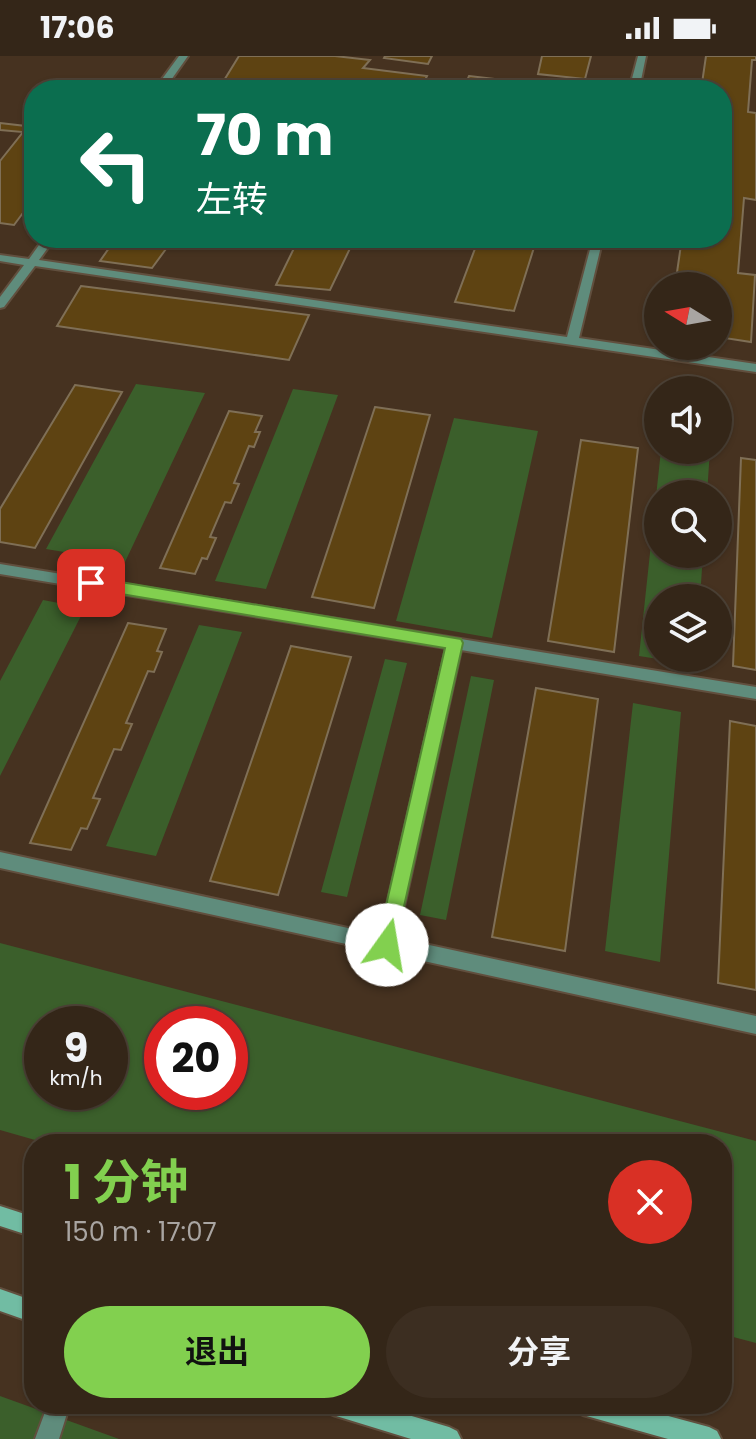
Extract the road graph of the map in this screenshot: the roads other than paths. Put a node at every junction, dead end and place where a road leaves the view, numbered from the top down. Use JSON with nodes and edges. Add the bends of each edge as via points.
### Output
{"nodes":[{"id":1,"x":184,"y":56,"type":"edge"},
{"id":2,"x":642,"y":56,"type":"edge"},
{"id":3,"x":166,"y":80,"type":"edge"},
{"id":4,"x":636,"y":80,"type":"edge"},
{"id":5,"x":42,"y":248,"type":"edge"},
{"id":6,"x":595,"y":248,"type":"edge"},
{"id":7,"x":0,"y":258,"type":"edge"},
{"id":8,"x":32,"y":262,"type":"junction"},
{"id":9,"x":0,"y":305,"type":"edge"},
{"id":10,"x":572,"y":341,"type":"junction"},
{"id":11,"x":756,"y":368,"type":"edge"},
{"id":12,"x":0,"y":569,"type":"edge"},
{"id":13,"x":455,"y":643,"type":"junction"},
{"id":14,"x":756,"y":693,"type":"edge"},
{"id":15,"x":0,"y":860,"type":"edge"},
{"id":16,"x":387,"y":945,"type":"junction"},
{"id":17,"x":756,"y":1025,"type":"edge"},
{"id":18,"x":0,"y":1216,"type":"edge"},
{"id":19,"x":24,"y":1224,"type":"edge"},
{"id":20,"x":0,"y":1300,"type":"edge"},
{"id":21,"x":24,"y":1308,"type":"edge"},
{"id":22,"x":56,"y":1414,"type":"edge"},
{"id":23,"x":366,"y":1414,"type":"edge"},
{"id":24,"x":619,"y":1414,"type":"edge"},
{"id":25,"x":47,"y":1439,"type":"edge"},
{"id":26,"x":449,"y":1439,"type":"edge"},
{"id":27,"x":709,"y":1439,"type":"edge"}],
"edges":[{"from":1,"to":3,"type":"lane"},
{"from":2,"to":4,"type":"lane"},
{"from":5,"to":8,"type":"lane"},
{"from":6,"to":10,"type":"lane"},
{"from":7,"to":8,"type":"lane"},
{"from":8,"to":9,"type":"lane"},
{"from":8,"to":10,"type":"lane"},
{"from":10,"to":11,"type":"lane"},
{"from":12,"to":13,"type":"lane"},
{"from":13,"to":14,"type":"lane"},
{"from":13,"to":16,"type":"lane"},
{"from":15,"to":16,"type":"lane"},
{"from":16,"to":17,"type":"lane"},
{"from":18,"to":19,"type":"main road"},
{"from":20,"to":21,"type":"main road"},
{"from":22,"to":25,"type":"lane"},
{"from":23,"to":26,"type":"main road"},
{"from":24,"to":27,"type":"main road"}]}
